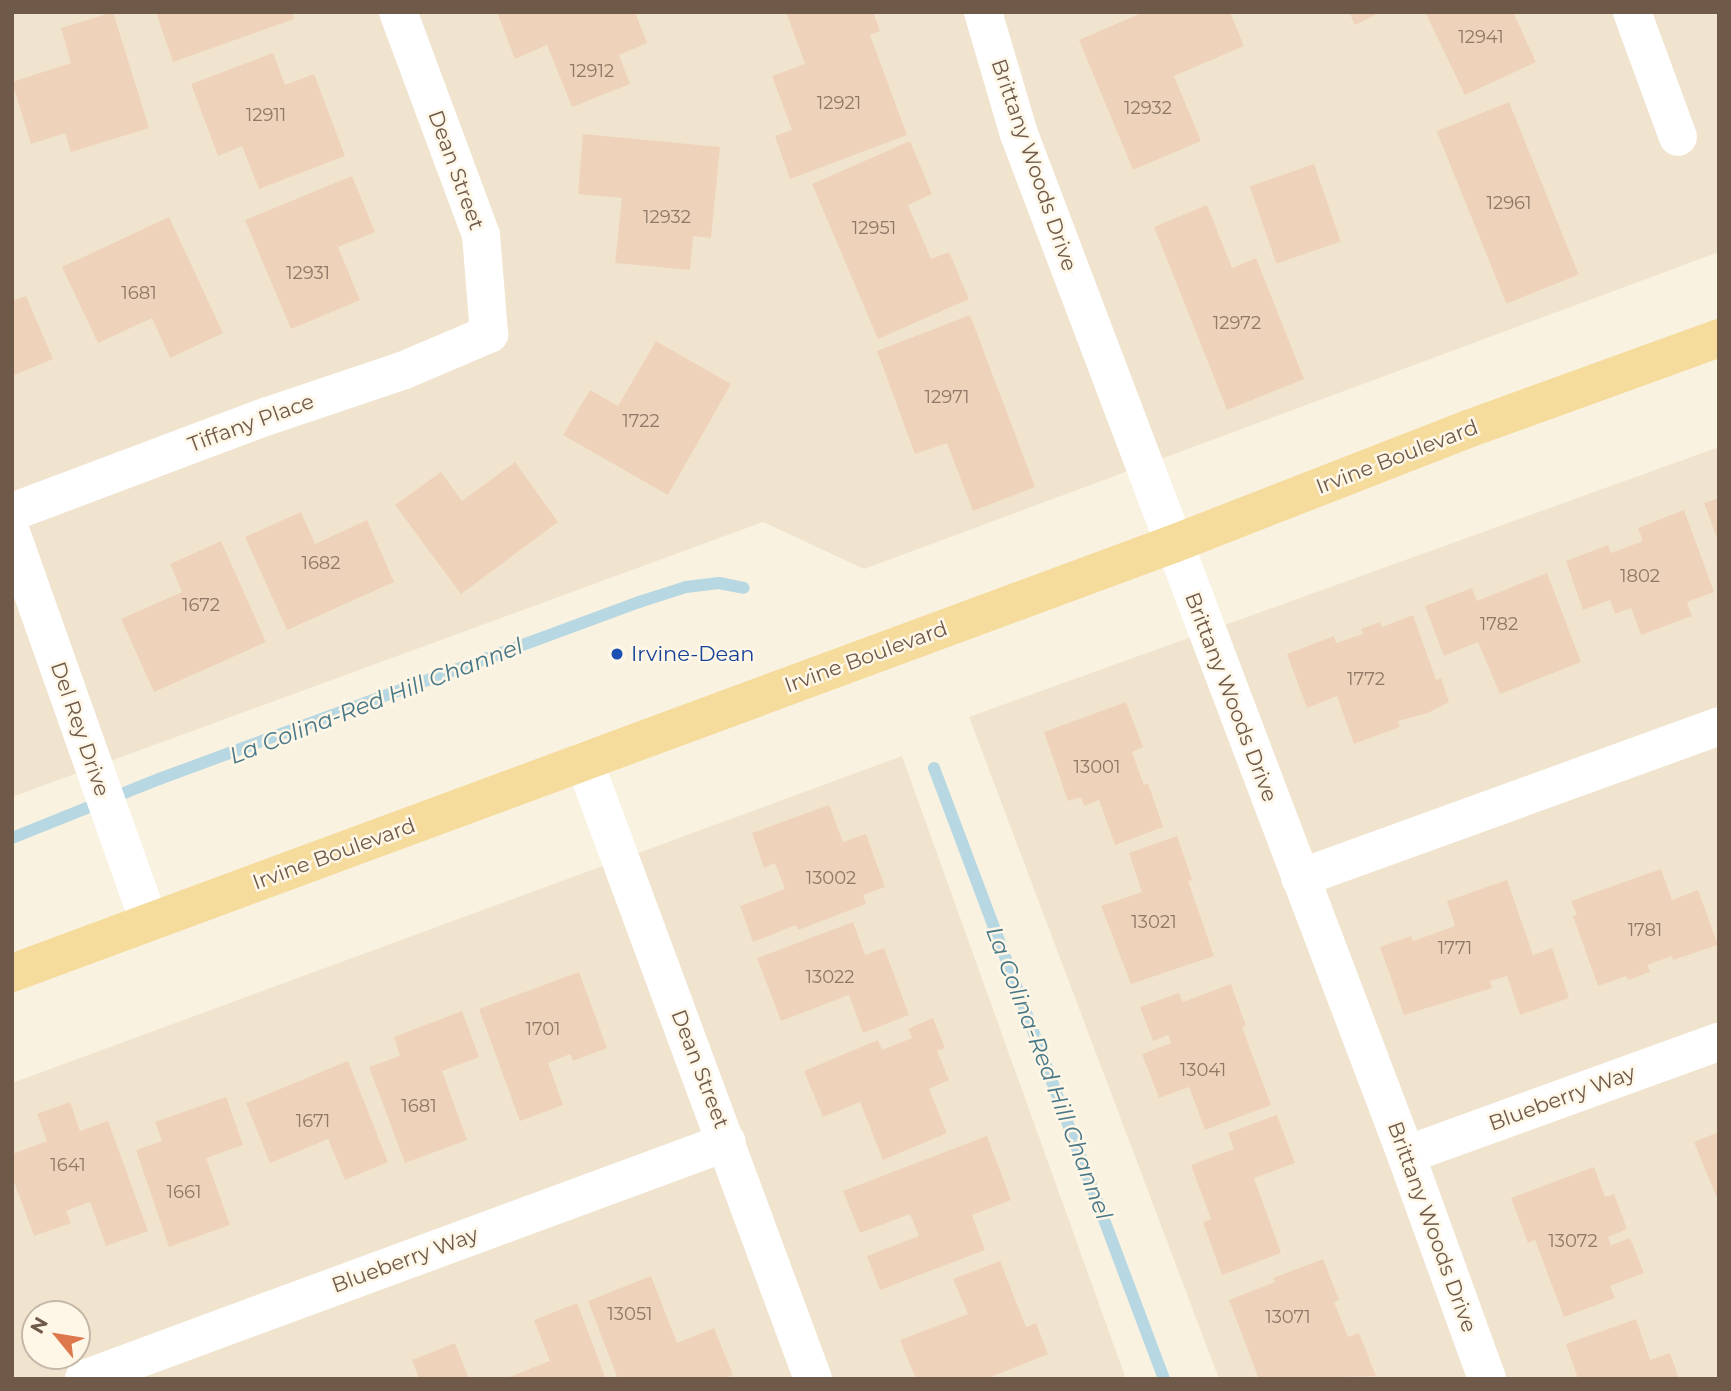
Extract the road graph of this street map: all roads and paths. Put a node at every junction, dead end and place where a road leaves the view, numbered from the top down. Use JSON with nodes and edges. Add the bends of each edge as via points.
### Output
{"nodes":[{"id":1,"x":398,"y":12,"type":"edge"},
{"id":2,"x":983,"y":12,"type":"edge"},
{"id":3,"x":1632,"y":12,"type":"edge"},
{"id":4,"x":1678,"y":137,"type":"dead end"},
{"id":5,"x":489,"y":334,"type":"joint"},
{"id":6,"x":1719,"y":338,"type":"edge"},
{"id":7,"x":12,"y":512,"type":"edge"},
{"id":8,"x":12,"y":535,"type":"edge"},
{"id":9,"x":1173,"y":544,"type":"junction"},
{"id":10,"x":1719,"y":726,"type":"edge"},
{"id":11,"x":584,"y":761,"type":"junction"},
{"id":12,"x":1300,"y":878,"type":"junction"},
{"id":13,"x":149,"y":922,"type":"junction"},
{"id":14,"x":12,"y":973,"type":"edge"},
{"id":15,"x":1719,"y":1042,"type":"edge"},
{"id":16,"x":727,"y":1142,"type":"junction"},
{"id":17,"x":1406,"y":1155,"type":"junction"},
{"id":18,"x":84,"y":1379,"type":"edge"},
{"id":19,"x":813,"y":1379,"type":"edge"},
{"id":20,"x":1487,"y":1379,"type":"edge"}],
"edges":[{"from":1,"to":5,"type":"street","name":"Dean Street","via":[[481,235]]},
{"from":2,"to":9,"type":"street","name":"Brittany Woods Drive","via":[[1019,134]]},
{"from":3,"to":4,"type":"street"},
{"from":5,"to":7,"type":"street","name":"Tiffany Place","via":[[402,371]]},
{"from":6,"to":9,"type":"main road","name":"Irvine Boulevard"},
{"from":8,"to":13,"type":"street","name":"Del Rey Drive"},
{"from":9,"to":11,"type":"main road","name":"Irvine Boulevard"},
{"from":9,"to":12,"type":"street","name":"Brittany Woods Drive"},
{"from":10,"to":12,"type":"street"},
{"from":11,"to":13,"type":"main road","name":"Irvine Boulevard"},
{"from":11,"to":16,"type":"street","name":"Dean Street"},
{"from":12,"to":17,"type":"street","name":"Brittany Woods Drive"},
{"from":13,"to":14,"type":"main road","name":"Irvine Boulevard"},
{"from":15,"to":17,"type":"street","name":"Blueberry Way"},
{"from":16,"to":18,"type":"street","name":"Blueberry Way"},
{"from":16,"to":19,"type":"street","name":"Dean Street"},
{"from":17,"to":20,"type":"street","name":"Brittany Woods Drive"}]}
